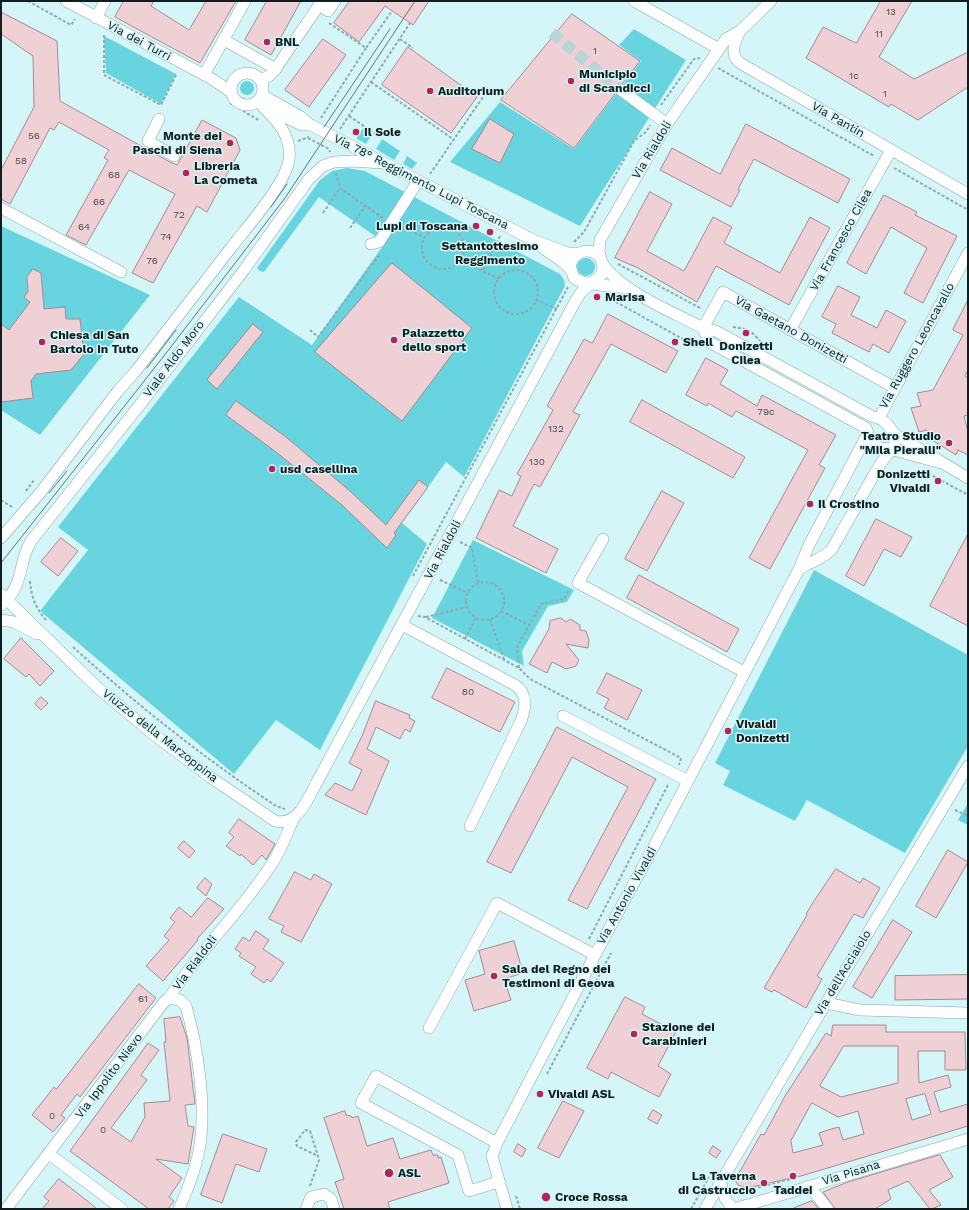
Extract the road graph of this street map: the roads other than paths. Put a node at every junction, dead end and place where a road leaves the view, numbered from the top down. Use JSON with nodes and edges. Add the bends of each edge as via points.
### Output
{"nodes":[{"id":1,"x":66,"y":1,"type":"edge"},
{"id":2,"x":105,"y":1,"type":"edge"},
{"id":3,"x":245,"y":1,"type":"edge"},
{"id":4,"x":335,"y":1,"type":"edge"},
{"id":5,"x":634,"y":1,"type":"edge"},
{"id":6,"x":772,"y":1,"type":"edge"},
{"id":7,"x":319,"y":6,"type":"edge"},
{"id":8,"x":96,"y":18,"type":"junction"},
{"id":9,"x":740,"y":31,"type":"junction"},
{"id":10,"x":224,"y":40,"type":"junction"},
{"id":11,"x":719,"y":49,"type":"junction"},
{"id":12,"x":276,"y":69,"type":"junction"},
{"id":13,"x":208,"y":77,"type":"junction"},
{"id":14,"x":234,"y":79,"type":"junction"},
{"id":15,"x":261,"y":80,"type":"junction"},
{"id":16,"x":621,"y":90,"type":"tunnel mouth"},
{"id":17,"x":229,"y":95,"type":"junction"},
{"id":18,"x":260,"y":101,"type":"junction"},
{"id":19,"x":159,"y":119,"type":"dead end"},
{"id":20,"x":667,"y":124,"type":"junction"},
{"id":21,"x":891,"y":150,"type":"junction"},
{"id":22,"x":174,"y":156,"type":"dead end"},
{"id":23,"x":383,"y":163,"type":"junction"},
{"id":24,"x":420,"y":182,"type":"junction"},
{"id":25,"x":968,"y":194,"type":"edge"},
{"id":26,"x":1,"y":208,"type":"edge"},
{"id":27,"x":533,"y":240,"type":"junction"},
{"id":28,"x":371,"y":244,"type":"dead end"},
{"id":29,"x":578,"y":253,"type":"junction"},
{"id":30,"x":968,"y":253,"type":"edge"},
{"id":31,"x":601,"y":261,"type":"junction"},
{"id":32,"x":571,"y":270,"type":"junction"},
{"id":33,"x":121,"y":272,"type":"dead end"},
{"id":34,"x":591,"y":283,"type":"junction"},
{"id":35,"x":631,"y":289,"type":"junction"},
{"id":36,"x":703,"y":328,"type":"junction"},
{"id":37,"x":790,"y":330,"type":"junction"},
{"id":38,"x":895,"y":388,"type":"junction"},
{"id":39,"x":876,"y":417,"type":"junction"},
{"id":40,"x":867,"y":431,"type":"junction"},
{"id":41,"x":893,"y":433,"type":"junction"},
{"id":42,"x":890,"y":449,"type":"junction"},
{"id":43,"x":941,"y":463,"type":"junction"},
{"id":44,"x":968,"y":478,"type":"edge"},
{"id":45,"x":6,"y":530,"type":"edge"},
{"id":46,"x":1,"y":538,"type":"edge"},
{"id":47,"x":603,"y":539,"type":"dead end"},
{"id":48,"x":809,"y":545,"type":"junction"},
{"id":49,"x":814,"y":560,"type":"junction"},
{"id":50,"x":799,"y":569,"type":"junction"},
{"id":51,"x":3,"y":599,"type":"edge"},
{"id":52,"x":1,"y":620,"type":"edge"},
{"id":53,"x":402,"y":625,"type":"junction"},
{"id":54,"x":47,"y":640,"type":"junction"},
{"id":55,"x":744,"y":672,"type":"junction"},
{"id":56,"x":564,"y":716,"type":"dead end"},
{"id":57,"x":968,"y":766,"type":"edge"},
{"id":58,"x":688,"y":780,"type":"junction"},
{"id":59,"x":291,"y":813,"type":"junction"},
{"id":60,"x":470,"y":826,"type":"dead end"},
{"id":61,"x":593,"y":949,"type":"junction"},
{"id":62,"x":169,"y":998,"type":"junction"},
{"id":63,"x":826,"y":1003,"type":"junction"},
{"id":64,"x":968,"y":1013,"type":"edge"},
{"id":65,"x":429,"y":1028,"type":"dead end"},
{"id":66,"x":968,"y":1139,"type":"edge"},
{"id":67,"x":497,"y":1143,"type":"junction"},
{"id":68,"x":49,"y":1154,"type":"junction"},
{"id":69,"x":498,"y":1182,"type":"junction"},
{"id":70,"x":720,"y":1182,"type":"junction"},
{"id":71,"x":809,"y":1186,"type":"junction"},
{"id":72,"x":306,"y":1208,"type":"edge"},
{"id":73,"x":6,"y":1209,"type":"edge"},
{"id":74,"x":122,"y":1209,"type":"edge"},
{"id":75,"x":179,"y":1209,"type":"edge"},
{"id":76,"x":334,"y":1209,"type":"edge"},
{"id":77,"x":507,"y":1209,"type":"edge"},
{"id":78,"x":705,"y":1209,"type":"edge"},
{"id":79,"x":734,"y":1209,"type":"edge"},
{"id":80,"x":828,"y":1209,"type":"edge"}],
"edges":[{"from":1,"to":8,"type":"street","name":"Via dei Turri"},
{"from":2,"to":8,"type":"street"},
{"from":3,"to":10,"type":"street"},
{"from":4,"to":7,"type":"street","via":[[328,11]]},
{"from":5,"to":11,"type":"street"},
{"from":6,"to":9,"type":"street","name":"Via Rialdoli"},
{"from":7,"to":12,"type":"street"},
{"from":8,"to":13,"type":"street","name":"Via dei Turri"},
{"from":9,"to":11,"type":"street","name":"Via Rialdoli","via":[[728,37]]},
{"from":9,"to":21,"type":"street","name":"Via Pantin","via":[[734,46],[734,56],[738,61]]},
{"from":10,"to":12,"type":"street"},
{"from":10,"to":13,"type":"street"},
{"from":11,"to":20,"type":"street","name":"Via Rialdoli"},
{"from":12,"to":15,"type":"street"},
{"from":13,"to":14,"type":"street"},
{"from":13,"to":17,"type":"street","name":"Via dei Turri"},
{"from":14,"to":15,"type":"street","via":[[239,74],[248,72]]},
{"from":14,"to":17,"type":"street"},
{"from":15,"to":18,"type":"street","via":[[263,89]]},
{"from":16,"to":20,"type":"street"},
{"from":17,"to":18,"type":"street","name":"Via dei Turri","via":[[241,104]]},
{"from":18,"to":23,"type":"street","name":"Via 78° Reggimento Lupi Toscana","via":[[293,121],[312,126]]},
{"from":18,"to":45,"type":"street","name":"Viale Aldo Moro","via":[[280,124],[288,144],[287,167],[272,193],[53,476]]},
{"from":19,"to":22,"type":"street","via":[[148,141]]},
{"from":20,"to":31,"type":"street","name":"Via Rialdoli","via":[[600,240]]},
{"from":21,"to":25,"type":"street","name":"Via Pantin"},
{"from":21,"to":37,"type":"street","name":"Via Francesco Cilea"},
{"from":23,"to":24,"type":"street","name":"Via 78° Reggimento Lupi Toscana"},
{"from":23,"to":51,"type":"street","name":"Viale Aldo Moro","via":[[334,162],[323,166],[309,179],[244,270],[31,541],[19,581]]},
{"from":24,"to":27,"type":"street","name":"Via 78° Reggimento Lupi Toscana"},
{"from":24,"to":28,"type":"street","via":[[395,224],[379,242]]},
{"from":26,"to":33,"type":"street"},
{"from":27,"to":29,"type":"street","name":"Via 78° Reggimento Lupi Toscana","via":[[568,253]]},
{"from":27,"to":32,"type":"street","name":"Via 78° Reggimento Lupi Toscana"},
{"from":29,"to":31,"type":"street","via":[[588,251]]},
{"from":29,"to":32,"type":"street","via":[[572,261]]},
{"from":30,"to":38,"type":"street","name":"Via Ruggero Leoncavallo"},
{"from":31,"to":34,"type":"street","name":"Via Rialdoli","via":[[601,276]]},
{"from":31,"to":35,"type":"street","via":[[614,277]]},
{"from":32,"to":34,"type":"street","via":[[577,281]]},
{"from":34,"to":35,"type":"street"},
{"from":34,"to":53,"type":"street","name":"Via Rialdoli","via":[[576,300]]},
{"from":35,"to":36,"type":"street"},
{"from":36,"to":37,"type":"street","name":"Via Gaetano Donizetti","via":[[723,292]]},
{"from":36,"to":39,"type":"street","via":[[716,331]]},
{"from":36,"to":40,"type":"street","via":[[710,342]]},
{"from":37,"to":38,"type":"street","name":"Via Gaetano Donizetti"},
{"from":38,"to":39,"type":"street","name":"Via Ruggero Leoncavallo"},
{"from":39,"to":40,"type":"street","via":[[867,422]]},
{"from":39,"to":41,"type":"street"},
{"from":40,"to":42,"type":"street","via":[[876,446]]},
{"from":40,"to":48,"type":"street","name":"Via Antonio Vivaldi"},
{"from":41,"to":42,"type":"street","via":[[894,443]]},
{"from":41,"to":43,"type":"street"},
{"from":42,"to":43,"type":"street"},
{"from":42,"to":49,"type":"street","via":[[832,550],[822,558]]},
{"from":43,"to":44,"type":"street"},
{"from":45,"to":46,"type":"street","name":"Viale Aldo Moro"},
{"from":47,"to":55,"type":"street","via":[[578,583]]},
{"from":48,"to":49,"type":"street"},
{"from":48,"to":50,"type":"street","name":"Via Antonio Vivaldi"},
{"from":49,"to":50,"type":"street"},
{"from":50,"to":55,"type":"street","name":"Via Antonio Vivaldi"},
{"from":51,"to":54,"type":"street","name":"Viuzzo della Marzoppina"},
{"from":52,"to":54,"type":"street","name":"Viuzzo della Marzoppina","via":[[14,622]]},
{"from":53,"to":59,"type":"street","name":"Via Rialdoli","via":[[302,808]]},
{"from":53,"to":60,"type":"street","via":[[515,685],[525,698],[525,710],[521,721]]},
{"from":54,"to":59,"type":"street","name":"Viuzzo della Marzoppina","via":[[152,734],[210,777],[275,821],[280,822]]},
{"from":55,"to":58,"type":"street","name":"Via Antonio Vivaldi"},
{"from":56,"to":58,"type":"street"},
{"from":57,"to":63,"type":"street","name":"Via dell'Acciaiolo"},
{"from":58,"to":61,"type":"street","name":"Via Antonio Vivaldi"},
{"from":59,"to":62,"type":"street","name":"Via Rialdoli","via":[[280,850],[268,869],[188,969]]},
{"from":61,"to":65,"type":"street","via":[[497,903]]},
{"from":61,"to":67,"type":"street","name":"Via Antonio Vivaldi"},
{"from":62,"to":68,"type":"street","name":"Via Ippolito Nievo"},
{"from":62,"to":75,"type":"street","name":"Via Rialdoli","via":[[180,1000],[186,1006],[202,1110],[199,1151]]},
{"from":63,"to":64,"type":"street","via":[[860,1010]]},
{"from":63,"to":70,"type":"street","name":"Via dell'Acciaiolo"},
{"from":66,"to":71,"type":"street","name":"Via Pisana"},
{"from":67,"to":69,"type":"street","name":"Via Antonio Vivaldi","via":[[492,1156]]},
{"from":67,"to":69,"type":"street","via":[[376,1076],[361,1103],[458,1155],[469,1191]]},
{"from":68,"to":73,"type":"street","name":"Via Ippolito Nievo"},
{"from":68,"to":74,"type":"street"},
{"from":69,"to":77,"type":"street","name":"Via Antonio Vivaldi"},
{"from":70,"to":78,"type":"street","name":"Via dell'Acciaiolo"},
{"from":70,"to":79,"type":"street","via":[[724,1198]]},
{"from":71,"to":79,"type":"street","name":"Via Pisana"},
{"from":71,"to":80,"type":"street"},
{"from":72,"to":76,"type":"street","via":[[311,1197],[324,1194],[332,1198]]}]}
